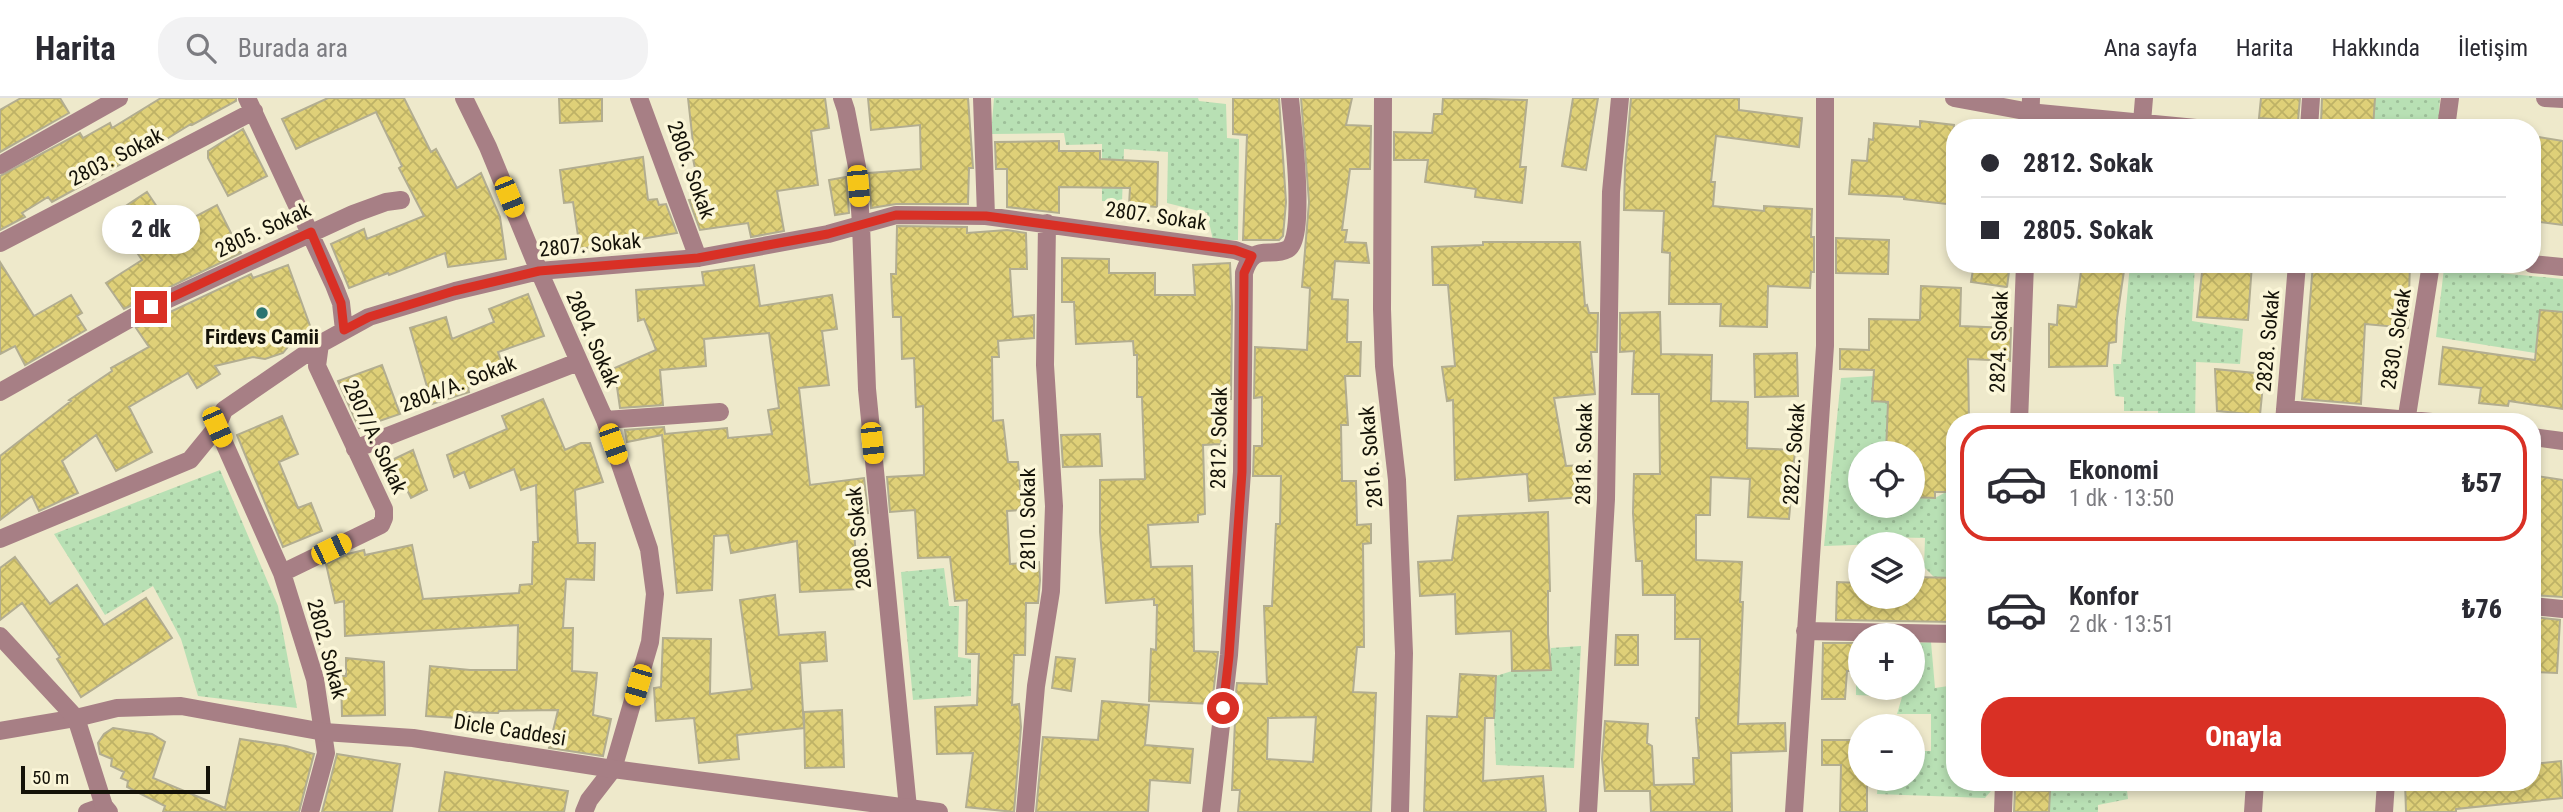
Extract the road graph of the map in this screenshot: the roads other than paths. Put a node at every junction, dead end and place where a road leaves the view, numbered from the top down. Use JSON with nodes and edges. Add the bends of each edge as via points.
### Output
{"nodes":[{"id":1,"x":119,"y":98,"type":"edge"},
{"id":2,"x":464,"y":98,"type":"edge"},
{"id":3,"x":639,"y":98,"type":"edge"},
{"id":4,"x":842,"y":98,"type":"edge"},
{"id":5,"x":982,"y":98,"type":"edge"},
{"id":6,"x":1290,"y":98,"type":"edge"},
{"id":7,"x":1383,"y":98,"type":"edge"},
{"id":8,"x":1620,"y":98,"type":"edge"},
{"id":9,"x":1825,"y":98,"type":"edge"},
{"id":10,"x":1955,"y":98,"type":"edge"},
{"id":11,"x":2144,"y":98,"type":"edge"},
{"id":12,"x":2311,"y":98,"type":"edge"},
{"id":13,"x":2450,"y":98,"type":"edge"},
{"id":14,"x":2545,"y":98,"type":"edge"},
{"id":15,"x":2563,"y":99,"type":"edge"},
{"id":16,"x":250,"y":105,"type":"edge"},
{"id":17,"x":2030,"y":112,"type":"edge"},
{"id":18,"x":2108,"y":119,"type":"edge"},
{"id":19,"x":2142,"y":119,"type":"edge"},
{"id":20,"x":2310,"y":119,"type":"edge"},
{"id":21,"x":2447,"y":119,"type":"edge"},
{"id":22,"x":0,"y":165,"type":"edge"},
{"id":23,"x":401,"y":200,"type":"dead end"},
{"id":24,"x":986,"y":216,"type":"junction"},
{"id":25,"x":1047,"y":223,"type":"junction"},
{"id":26,"x":861,"y":224,"type":"junction"},
{"id":27,"x":311,"y":232,"type":"junction"},
{"id":28,"x":0,"y":243,"type":"edge"},
{"id":29,"x":1252,"y":256,"type":"junction"},
{"id":30,"x":698,"y":258,"type":"junction"},
{"id":31,"x":2541,"y":265,"type":"edge"},
{"id":32,"x":2563,"y":267,"type":"edge"},
{"id":33,"x":539,"y":271,"type":"junction"},
{"id":34,"x":2025,"y":273,"type":"edge"},
{"id":35,"x":2296,"y":273,"type":"edge"},
{"id":36,"x":2430,"y":273,"type":"edge"},
{"id":37,"x":344,"y":330,"type":"junction"},
{"id":38,"x":320,"y":344,"type":"junction"},
{"id":39,"x":578,"y":362,"type":"junction"},
{"id":40,"x":0,"y":392,"type":"edge"},
{"id":41,"x":720,"y":412,"type":"dead end"},
{"id":42,"x":2019,"y":413,"type":"edge"},
{"id":43,"x":2285,"y":413,"type":"edge"},
{"id":44,"x":2407,"y":413,"type":"edge"},
{"id":45,"x":605,"y":420,"type":"junction"},
{"id":46,"x":217,"y":427,"type":"junction"},
{"id":47,"x":2541,"y":438,"type":"edge"},
{"id":48,"x":2563,"y":441,"type":"edge"},
{"id":49,"x":355,"y":449,"type":"junction"},
{"id":50,"x":0,"y":539,"type":"edge"},
{"id":51,"x":282,"y":573,"type":"junction"},
{"id":52,"x":2541,"y":607,"type":"edge"},
{"id":53,"x":2563,"y":609,"type":"edge"},
{"id":54,"x":1805,"y":631,"type":"junction"},
{"id":55,"x":1946,"y":634,"type":"edge"},
{"id":56,"x":0,"y":636,"type":"edge"},
{"id":57,"x":76,"y":718,"type":"junction"},
{"id":58,"x":0,"y":731,"type":"edge"},
{"id":59,"x":324,"y":732,"type":"junction"},
{"id":60,"x":613,"y":769,"type":"junction"},
{"id":61,"x":2004,"y":791,"type":"edge"},
{"id":62,"x":2254,"y":791,"type":"edge"},
{"id":63,"x":2385,"y":791,"type":"edge"},
{"id":64,"x":908,"y":808,"type":"junction"},
{"id":65,"x":100,"y":810,"type":"edge"},
{"id":66,"x":310,"y":812,"type":"edge"},
{"id":67,"x":584,"y":812,"type":"edge"},
{"id":68,"x":939,"y":812,"type":"edge"},
{"id":69,"x":1025,"y":812,"type":"edge"},
{"id":70,"x":1211,"y":812,"type":"edge"},
{"id":71,"x":1400,"y":812,"type":"edge"},
{"id":72,"x":1588,"y":812,"type":"edge"},
{"id":73,"x":1794,"y":812,"type":"edge"},
{"id":74,"x":2003,"y":812,"type":"edge"},
{"id":75,"x":2253,"y":812,"type":"edge"},
{"id":76,"x":2384,"y":812,"type":"edge"}],
"edges":[{"from":1,"to":22,"type":"street"},
{"from":2,"to":33,"type":"street","name":"2804. Sokak"},
{"from":3,"to":30,"type":"street","name":"2806. Sokak"},
{"from":4,"to":26,"type":"street","name":"2808. Sokak","via":[[857,167]]},
{"from":5,"to":24,"type":"street"},
{"from":6,"to":29,"type":"street","via":[[1298,220],[1294,242],[1287,249]]},
{"from":7,"to":71,"type":"street","name":"2816. Sokak","via":[[1384,366],[1397,480],[1404,653]]},
{"from":8,"to":72,"type":"street","name":"2818. Sokak","via":[[1611,192],[1606,499]]},
{"from":9,"to":54,"type":"street","name":"2822. Sokak","via":[[1825,346]]},
{"from":10,"to":17,"type":"street"},
{"from":11,"to":19,"type":"street"},
{"from":12,"to":20,"type":"street"},
{"from":13,"to":21,"type":"street"},
{"from":14,"to":15,"type":"street"},
{"from":16,"to":27,"type":"street"},
{"from":16,"to":28,"type":"street","name":"2803. Sokak"},
{"from":17,"to":18,"type":"street"},
{"from":23,"to":27,"type":"street","name":"2805. Sokak"},
{"from":24,"to":25,"type":"street","name":"2807. Sokak"},
{"from":24,"to":26,"type":"street","name":"2807. Sokak","via":[[896,215]]},
{"from":25,"to":29,"type":"street","name":"2807. Sokak"},
{"from":25,"to":69,"type":"street","name":"2810. Sokak","via":[[1045,365],[1054,506],[1051,591],[1036,686]]},
{"from":26,"to":30,"type":"street","name":"2807. Sokak"},
{"from":26,"to":64,"type":"street","name":"2808. Sokak","via":[[867,390]]},
{"from":27,"to":37,"type":"street","via":[[341,303]]},
{"from":27,"to":40,"type":"street","name":"2805. Sokak","via":[[151,307]]},
{"from":29,"to":70,"type":"street","name":"2812. Sokak","via":[[1244,273],[1242,472],[1229,656]]},
{"from":30,"to":33,"type":"street","name":"2807. Sokak"},
{"from":31,"to":32,"type":"street"},
{"from":33,"to":37,"type":"street","name":"2807. Sokak","via":[[454,291],[369,317]]},
{"from":33,"to":39,"type":"street","name":"2804. Sokak"},
{"from":34,"to":42,"type":"street","name":"2824. Sokak"},
{"from":35,"to":43,"type":"street","name":"2828. Sokak"},
{"from":36,"to":44,"type":"street","name":"2830. Sokak"},
{"from":37,"to":38,"type":"street","name":"2807. Sokak"},
{"from":38,"to":46,"type":"street","name":"2807. Sokak","via":[[224,410]]},
{"from":38,"to":49,"type":"street","name":"2807/A. Sokak","via":[[317,366]]},
{"from":39,"to":45,"type":"street","name":"2804. Sokak"},
{"from":39,"to":49,"type":"street","name":"2804/A. Sokak"},
{"from":41,"to":45,"type":"street"},
{"from":45,"to":60,"type":"street","name":"2804. Sokak","via":[[649,549],[655,594],[650,642]]},
{"from":46,"to":50,"type":"street","name":"2807. Sokak","via":[[190,460]]},
{"from":46,"to":51,"type":"street","name":"2802. Sokak"},
{"from":47,"to":48,"type":"street"},
{"from":49,"to":51,"type":"street","name":"2807/A. Sokak","via":[[384,509],[381,525]]},
{"from":51,"to":59,"type":"street","name":"2802. Sokak","via":[[315,679]]},
{"from":52,"to":53,"type":"street"},
{"from":54,"to":55,"type":"street"},
{"from":54,"to":73,"type":"street","name":"2822. Sokak"},
{"from":56,"to":57,"type":"street"},
{"from":57,"to":58,"type":"street","name":"Dicle Caddesi"},
{"from":57,"to":59,"type":"street","name":"Dicle Caddesi","via":[[117,708],[181,706]]},
{"from":57,"to":65,"type":"street"},
{"from":59,"to":60,"type":"street","name":"Dicle Caddesi","via":[[413,738]]},
{"from":59,"to":66,"type":"street","name":"2802. Sokak","via":[[326,753]]},
{"from":60,"to":64,"type":"street","name":"Dicle Caddesi"},
{"from":60,"to":67,"type":"street"},
{"from":61,"to":74,"type":"street"},
{"from":62,"to":75,"type":"street"},
{"from":63,"to":76,"type":"street"},
{"from":64,"to":68,"type":"street","name":"Dicle Caddesi"}]}
